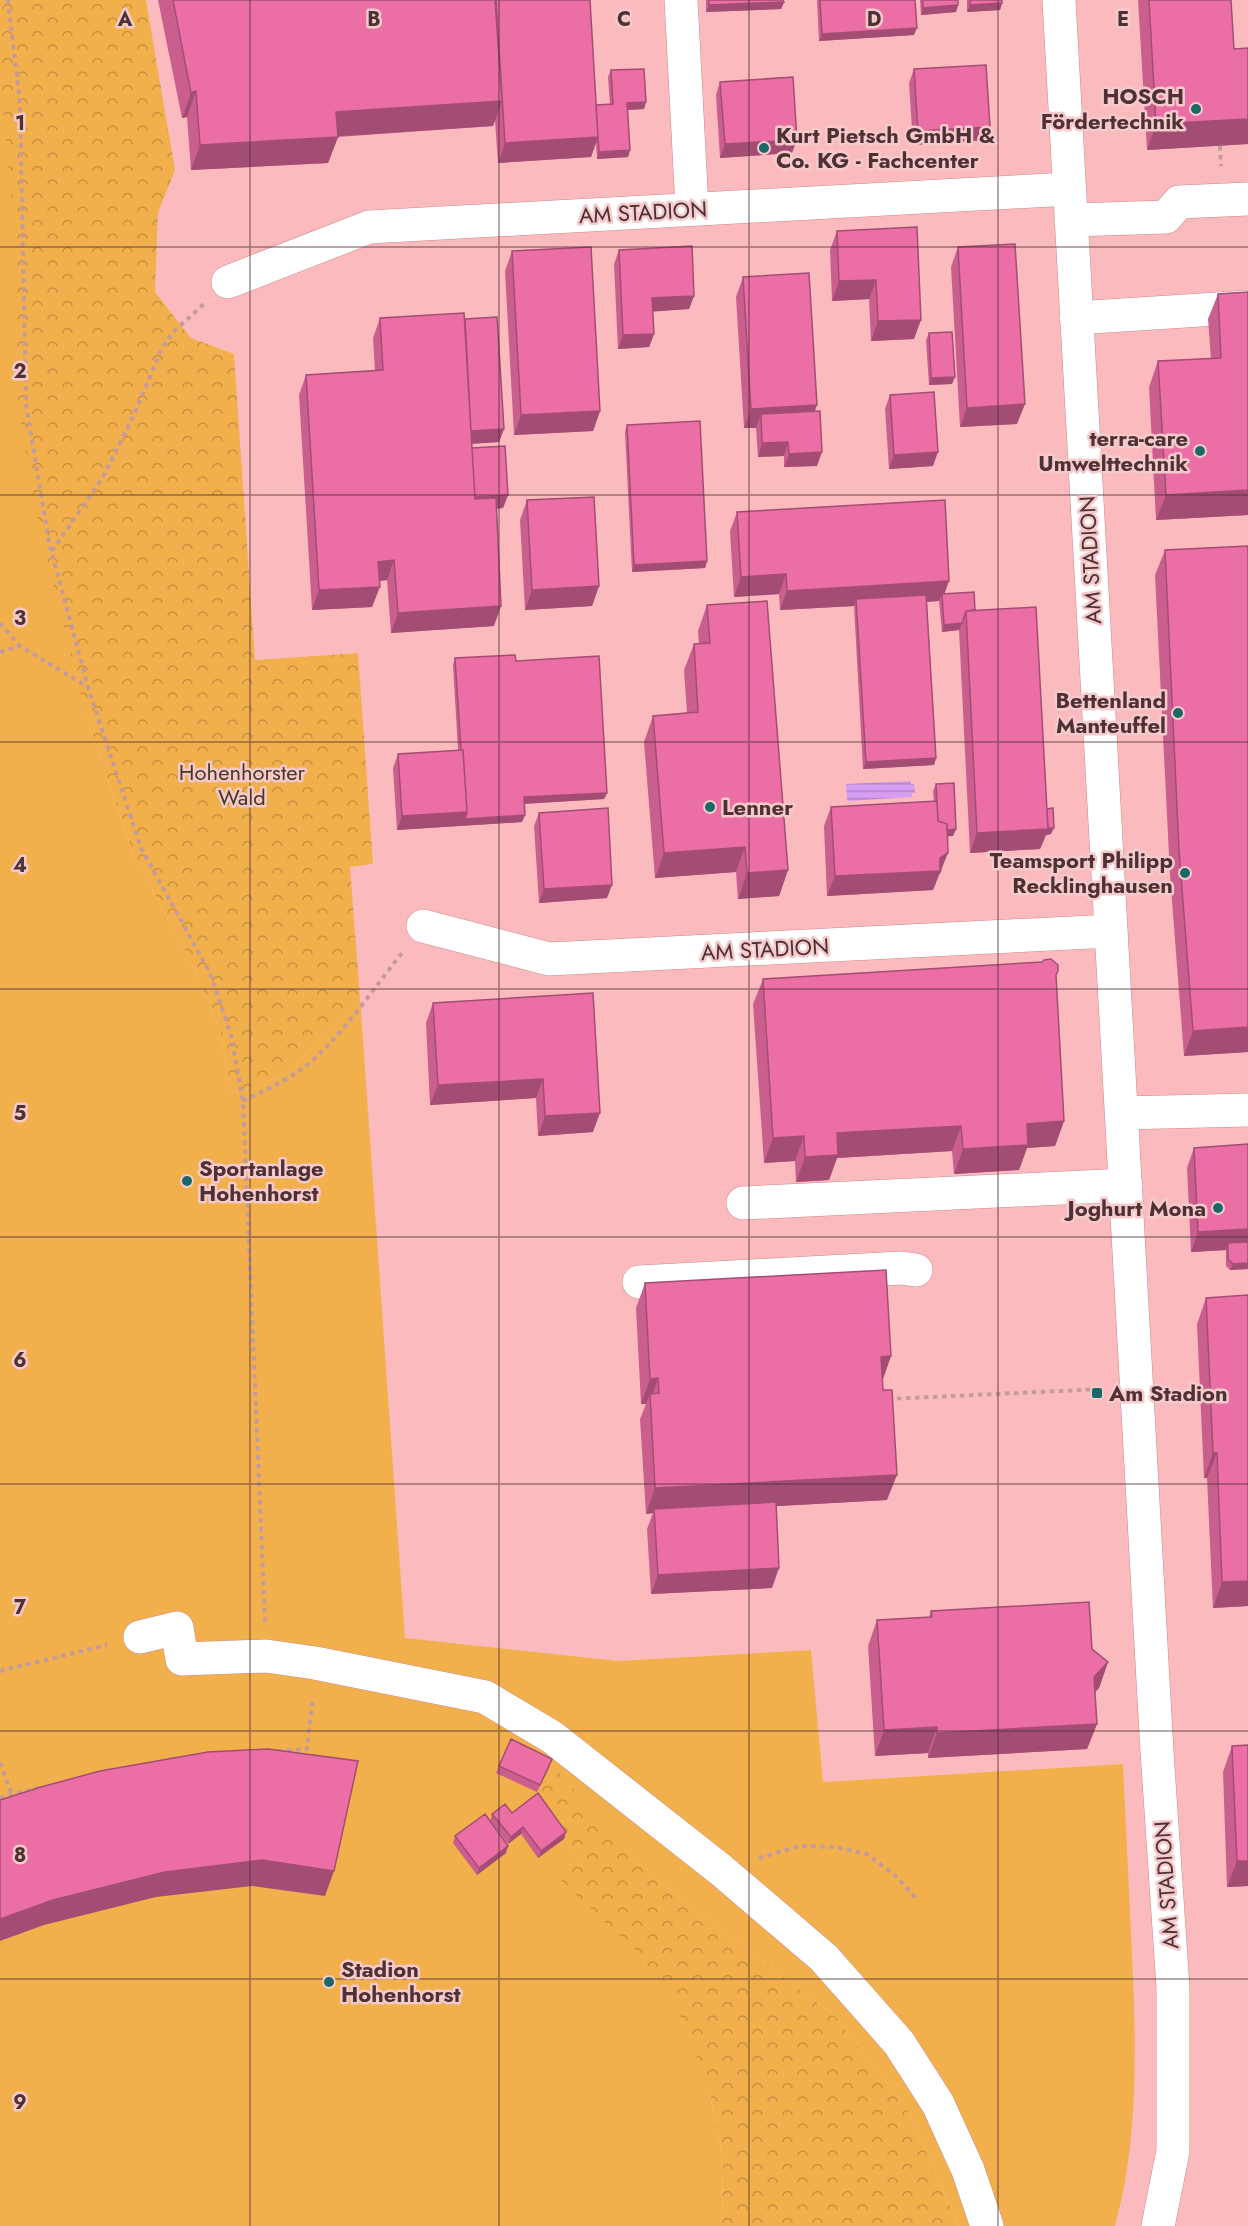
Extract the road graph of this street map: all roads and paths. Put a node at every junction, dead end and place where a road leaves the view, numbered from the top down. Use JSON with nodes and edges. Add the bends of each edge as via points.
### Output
{"nodes":[{"id":1,"x":8,"y":0,"type":"edge"},
{"id":2,"x":681,"y":0,"type":"edge"},
{"id":3,"x":1059,"y":0,"type":"edge"},
{"id":4,"x":1069,"y":189,"type":"junction"},
{"id":5,"x":1248,"y":199,"type":"edge"},
{"id":6,"x":692,"y":208,"type":"junction"},
{"id":7,"x":1071,"y":220,"type":"junction"},
{"id":8,"x":228,"y":282,"type":"joint"},
{"id":9,"x":1248,"y":307,"type":"edge"},
{"id":10,"x":1076,"y":318,"type":"junction"},
{"id":11,"x":52,"y":551,"type":"junction"},
{"id":12,"x":0,"y":623,"type":"edge"},
{"id":13,"x":21,"y":646,"type":"junction"},
{"id":14,"x":0,"y":652,"type":"edge"},
{"id":15,"x":88,"y":687,"type":"junction"},
{"id":16,"x":423,"y":926,"type":"joint"},
{"id":17,"x":1111,"y":931,"type":"junction"},
{"id":18,"x":243,"y":1101,"type":"junction"},
{"id":19,"x":1248,"y":1110,"type":"edge"},
{"id":20,"x":1122,"y":1113,"type":"junction"},
{"id":21,"x":1126,"y":1185,"type":"junction"},
{"id":22,"x":743,"y":1203,"type":"dead end"},
{"id":23,"x":916,"y":1270,"type":"dead end"},
{"id":24,"x":639,"y":1282,"type":"dead end"},
{"id":25,"x":1136,"y":1388,"type":"junction"},
{"id":26,"x":885,"y":1399,"type":"edge"},
{"id":27,"x":140,"y":1637,"type":"joint"},
{"id":28,"x":266,"y":1656,"type":"junction"},
{"id":29,"x":315,"y":1663,"type":"junction"},
{"id":30,"x":0,"y":1671,"type":"edge"},
{"id":31,"x":274,"y":1751,"type":"edge"},
{"id":32,"x":184,"y":1758,"type":"edge"},
{"id":33,"x":0,"y":1762,"type":"edge"},
{"id":34,"x":150,"y":1763,"type":"edge"},
{"id":35,"x":46,"y":1786,"type":"edge"},
{"id":36,"x":12,"y":1795,"type":"junction"},
{"id":37,"x":0,"y":1798,"type":"edge"},
{"id":38,"x":721,"y":1870,"type":"junction"},
{"id":39,"x":918,"y":1902,"type":"dead end"},
{"id":40,"x":987,"y":2226,"type":"edge"},
{"id":41,"x":1158,"y":2226,"type":"edge"}],
"edges":[{"from":1,"to":11,"type":"path","via":[[20,102],[26,404]]},
{"from":2,"to":6,"type":"street"},
{"from":3,"to":4,"type":"street","name":"AM STADION"},
{"from":4,"to":6,"type":"street","name":"AM STADION"},
{"from":4,"to":7,"type":"street","name":"AM STADION"},
{"from":5,"to":7,"type":"street","via":[[1179,202],[1166,217]]},
{"from":6,"to":8,"type":"street","name":"AM STADION","via":[[369,227]]},
{"from":7,"to":10,"type":"street","name":"AM STADION"},
{"from":8,"to":11,"type":"path","via":[[173,332],[162,348],[103,477]]},
{"from":9,"to":10,"type":"street"},
{"from":10,"to":17,"type":"street","name":"AM STADION"},
{"from":11,"to":15,"type":"path"},
{"from":12,"to":13,"type":"path"},
{"from":13,"to":14,"type":"path"},
{"from":13,"to":15,"type":"path"},
{"from":15,"to":18,"type":"path","via":[[141,848],[210,973],[231,1035]]},
{"from":16,"to":17,"type":"street","name":"AM STADION","via":[[549,960]]},
{"from":16,"to":18,"type":"path","via":[[340,1030],[306,1066]]},
{"from":17,"to":20,"type":"street","name":"AM STADION"},
{"from":18,"to":28,"type":"path"},
{"from":19,"to":20,"type":"street"},
{"from":20,"to":21,"type":"street","name":"AM STADION"},
{"from":21,"to":22,"type":"street"},
{"from":21,"to":25,"type":"street","name":"AM STADION"},
{"from":23,"to":24,"type":"street"},
{"from":25,"to":26,"type":"path"},
{"from":25,"to":41,"type":"street","name":"AM STADION","via":[[1173,1987],[1173,2151]]},
{"from":27,"to":28,"type":"street","via":[[177,1628],[182,1659]]},
{"from":27,"to":30,"type":"path"},
{"from":28,"to":29,"type":"street"},
{"from":29,"to":31,"type":"path","via":[[308,1749]]},
{"from":29,"to":38,"type":"street","via":[[485,1697],[552,1737]]},
{"from":32,"to":34,"type":"path"},
{"from":33,"to":36,"type":"path"},
{"from":35,"to":36,"type":"path"},
{"from":36,"to":37,"type":"path"},
{"from":38,"to":39,"type":"path","via":[[799,1846],[836,1847],[867,1854],[897,1877]]},
{"from":38,"to":40,"type":"street","via":[[824,1958],[899,2043],[938,2104],[968,2170]]}]}
